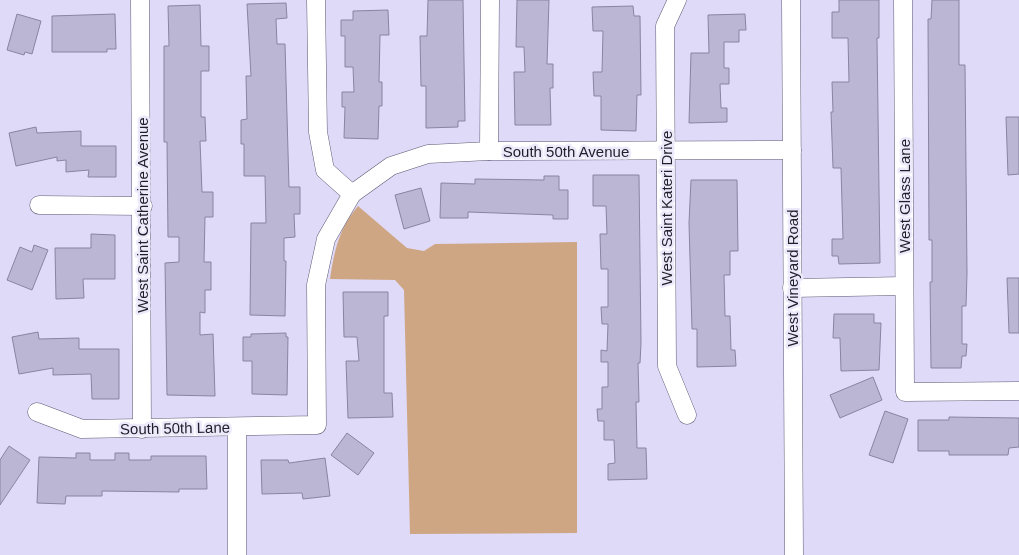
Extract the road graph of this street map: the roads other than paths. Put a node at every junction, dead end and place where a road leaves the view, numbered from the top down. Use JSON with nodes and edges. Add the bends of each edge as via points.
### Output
{"nodes":[{"id":1,"x":140,"y":0,"type":"edge"},
{"id":2,"x":316,"y":0,"type":"edge"},
{"id":3,"x":490,"y":0,"type":"edge"},
{"id":4,"x":677,"y":0,"type":"edge"},
{"id":5,"x":791,"y":0,"type":"edge"},
{"id":6,"x":903,"y":0,"type":"edge"},
{"id":7,"x":792,"y":150,"type":"junction"},
{"id":8,"x":489,"y":151,"type":"junction"},
{"id":9,"x":666,"y":151,"type":"junction"},
{"id":10,"x":352,"y":194,"type":"junction"},
{"id":11,"x":39,"y":205,"type":"dead end"},
{"id":12,"x":143,"y":206,"type":"junction"},
{"id":13,"x":904,"y":286,"type":"junction"},
{"id":14,"x":792,"y":288,"type":"junction"},
{"id":15,"x":1019,"y":391,"type":"edge"},
{"id":16,"x":37,"y":412,"type":"dead end"},
{"id":17,"x":687,"y":416,"type":"dead end"},
{"id":18,"x":237,"y":427,"type":"junction"},
{"id":19,"x":142,"y":429,"type":"junction"},
{"id":20,"x":237,"y":555,"type":"edge"},
{"id":21,"x":794,"y":555,"type":"edge"}],
"edges":[{"from":1,"to":12,"type":"street","name":"West Saint Catherine Avenue"},
{"from":2,"to":10,"type":"street","via":[[318,132],[325,170]]},
{"from":3,"to":8,"type":"street"},
{"from":4,"to":9,"type":"street","name":"West Saint Kateri Drive","via":[[665,26]]},
{"from":5,"to":7,"type":"street","name":"West Vineyard Road"},
{"from":6,"to":13,"type":"street","name":"West Glass Lane"},
{"from":7,"to":9,"type":"street","name":"South 50th Avenue"},
{"from":7,"to":14,"type":"street","name":"West Vineyard Road"},
{"from":8,"to":9,"type":"street","name":"South 50th Avenue"},
{"from":8,"to":10,"type":"street","name":"South 50th Avenue","via":[[428,154],[391,166]]},
{"from":9,"to":17,"type":"street","name":"West Saint Kateri Drive","via":[[667,366]]},
{"from":10,"to":18,"type":"street","name":"South 50th Lane","via":[[326,239],[316,285],[317,425]]},
{"from":11,"to":12,"type":"street"},
{"from":12,"to":19,"type":"street","name":"West Saint Catherine Avenue"},
{"from":13,"to":14,"type":"street"},
{"from":13,"to":15,"type":"street","name":"West Glass Lane","via":[[905,392]]},
{"from":14,"to":21,"type":"street","name":"West Vineyard Road"},
{"from":16,"to":19,"type":"street","name":"South 50th Lane","via":[[82,429]]},
{"from":18,"to":19,"type":"street","name":"South 50th Lane"},
{"from":18,"to":20,"type":"street"}]}
